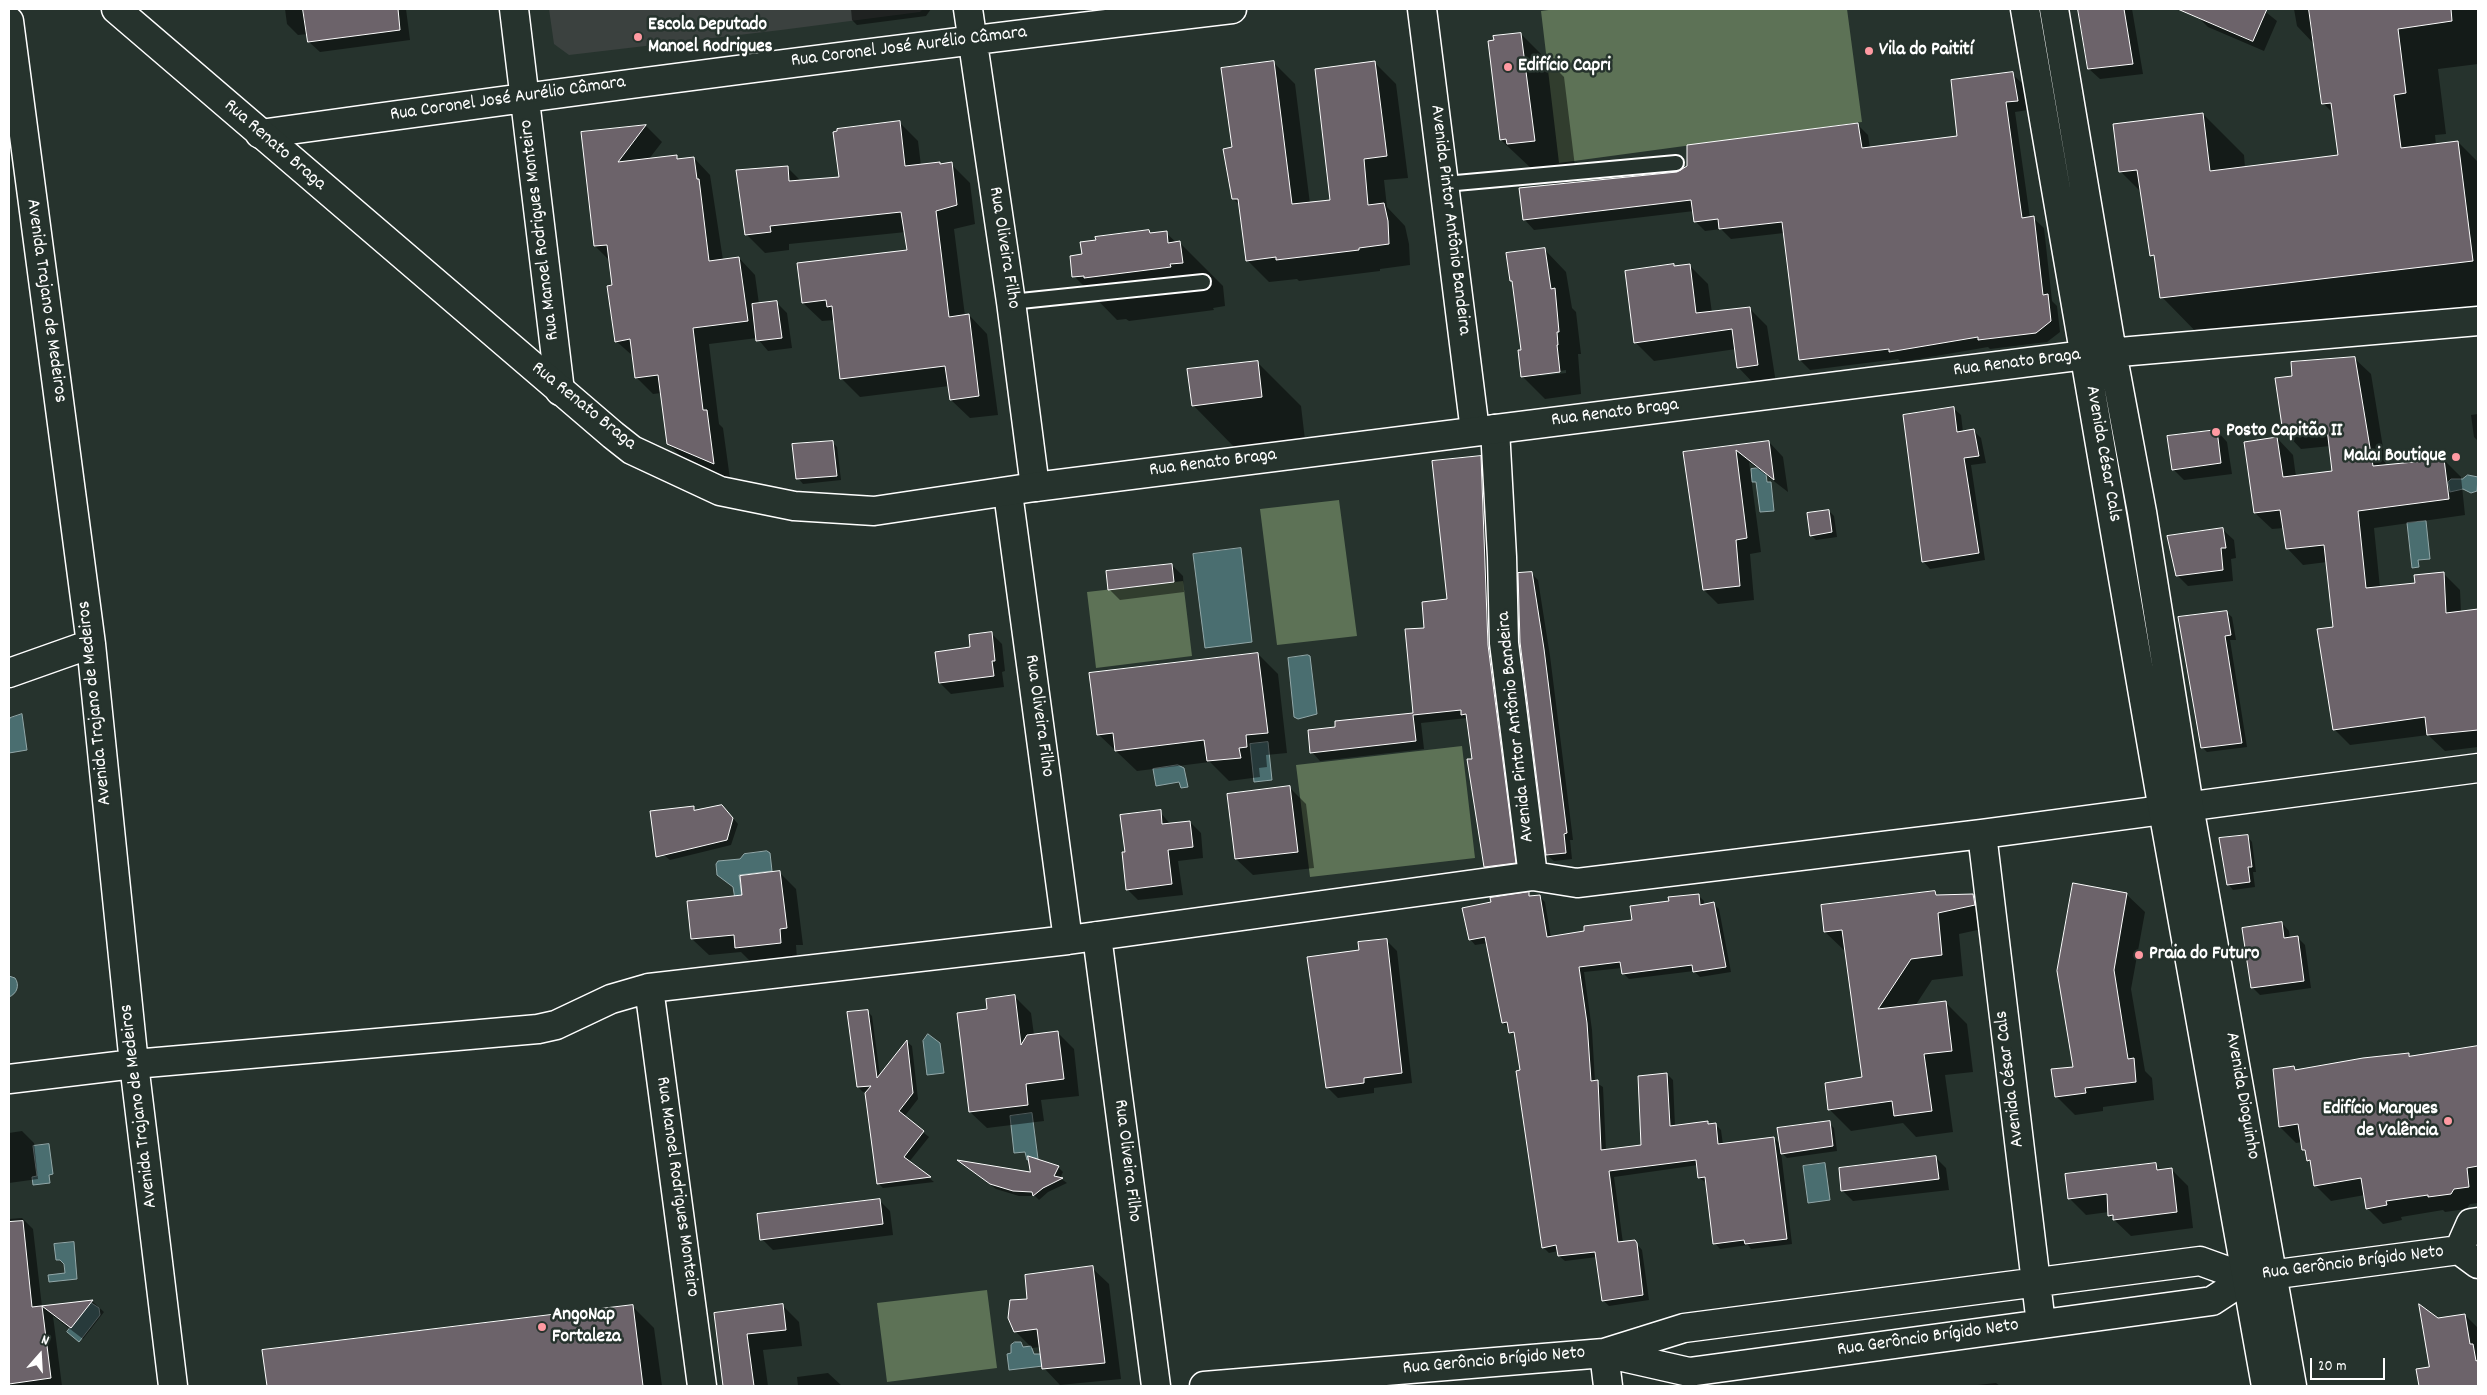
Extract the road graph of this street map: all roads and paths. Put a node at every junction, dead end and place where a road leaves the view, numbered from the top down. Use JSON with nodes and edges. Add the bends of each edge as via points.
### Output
{"nodes":[{"id":1,"x":116,"y":9,"type":"edge"},
{"id":2,"x":514,"y":9,"type":"edge"},
{"id":3,"x":968,"y":9,"type":"edge"},
{"id":4,"x":1232,"y":9,"type":"edge"},
{"id":5,"x":1422,"y":9,"type":"edge"},
{"id":6,"x":2025,"y":9,"type":"edge"},
{"id":7,"x":2054,"y":9,"type":"edge"},
{"id":8,"x":9,"y":21,"type":"edge"},
{"id":9,"x":971,"y":39,"type":"junction"},
{"id":10,"x":525,"y":97,"type":"junction"},
{"id":11,"x":260,"y":134,"type":"junction"},
{"id":12,"x":17,"y":159,"type":"edge"},
{"id":13,"x":1676,"y":163,"type":"dead end"},
{"id":14,"x":1445,"y":184,"type":"junction"},
{"id":15,"x":1203,"y":282,"type":"dead end"},
{"id":16,"x":1011,"y":302,"type":"junction"},
{"id":17,"x":2478,"y":321,"type":"edge"},
{"id":18,"x":2099,"y":354,"type":"junction"},
{"id":19,"x":560,"y":391,"type":"junction"},
{"id":20,"x":1485,"y":430,"type":"junction"},
{"id":21,"x":1035,"y":487,"type":"junction"},
{"id":22,"x":1008,"y":492,"type":"junction"},
{"id":23,"x":90,"y":644,"type":"junction"},
{"id":24,"x":9,"y":673,"type":"edge"},
{"id":25,"x":2478,"y":768,"type":"edge"},
{"id":26,"x":2190,"y":806,"type":"junction"},
{"id":27,"x":2163,"y":810,"type":"junction"},
{"id":28,"x":1982,"y":834,"type":"junction"},
{"id":29,"x":1533,"y":876,"type":"junction"},
{"id":30,"x":1097,"y":936,"type":"junction"},
{"id":31,"x":1068,"y":940,"type":"junction"},
{"id":32,"x":649,"y":988,"type":"junction"},
{"id":33,"x":134,"y":1064,"type":"junction"},
{"id":34,"x":9,"y":1079,"type":"edge"},
{"id":35,"x":2478,"y":1222,"type":"edge"},
{"id":36,"x":2468,"y":1257,"type":"edge"},
{"id":37,"x":2260,"y":1276,"type":"junction"},
{"id":38,"x":2036,"y":1282,"type":"junction"},
{"id":39,"x":2041,"y":1324,"type":"junction"},
{"id":40,"x":1604,"y":1353,"type":"junction"},
{"id":41,"x":173,"y":1386,"type":"edge"},
{"id":42,"x":702,"y":1386,"type":"edge"},
{"id":43,"x":1156,"y":1386,"type":"edge"},
{"id":44,"x":1204,"y":1386,"type":"edge"},
{"id":45,"x":1608,"y":1386,"type":"edge"},
{"id":46,"x":2266,"y":1386,"type":"edge"},
{"id":47,"x":2292,"y":1386,"type":"edge"}],
"edges":[{"from":1,"to":11,"type":"street","name":"Rua Renato Braga"},
{"from":2,"to":10,"type":"street","name":"Rua Manoel Rodrigues Monteiro"},
{"from":3,"to":9,"type":"street","name":"Rua Oliveira Filho"},
{"from":4,"to":9,"type":"street","name":"Rua Coronel José Aurélio Câmara"},
{"from":5,"to":14,"type":"street","name":"Avenida Pintor Antônio Bandeira"},
{"from":6,"to":18,"type":"street","name":"Avenida César Cals"},
{"from":7,"to":18,"type":"street","name":"Avenida César Cals"},
{"from":8,"to":12,"type":"street","name":"Avenida Trajano de Medeiros"},
{"from":9,"to":10,"type":"street","name":"Rua Coronel José Aurélio Câmara"},
{"from":9,"to":16,"type":"street","name":"Rua Oliveira Filho"},
{"from":10,"to":11,"type":"street","name":"Rua Coronel José Aurélio Câmara"},
{"from":10,"to":19,"type":"street","name":"Rua Manoel Rodrigues Monteiro"},
{"from":11,"to":19,"type":"street","name":"Rua Renato Braga"},
{"from":12,"to":23,"type":"street","name":"Avenida Trajano de Medeiros"},
{"from":13,"to":14,"type":"lane"},
{"from":14,"to":20,"type":"street","name":"Avenida Pintor Antônio Bandeira"},
{"from":15,"to":16,"type":"lane"},
{"from":16,"to":21,"type":"street","name":"Rua Oliveira Filho"},
{"from":17,"to":18,"type":"street","name":"Rua Renato Braga"},
{"from":18,"to":20,"type":"street","name":"Rua Renato Braga"},
{"from":18,"to":26,"type":"street","name":"Avenida César Cals","via":[[2142,512]]},
{"from":18,"to":27,"type":"street","name":"Avenida César Cals"},
{"from":19,"to":22,"type":"street","name":"Rua Renato Braga","via":[[632,450],[695,480],[744,497],[811,507],[874,511]]},
{"from":20,"to":21,"type":"street","name":"Rua Renato Braga"},
{"from":20,"to":29,"type":"street","name":"Avenida Pintor Antônio Bandeira","via":[[1502,557],[1504,643]]},
{"from":21,"to":22,"type":"street","name":"Rua Renato Braga"},
{"from":22,"to":31,"type":"street","name":"Rua Oliveira Filho"},
{"from":23,"to":24,"type":"street"},
{"from":23,"to":33,"type":"street","name":"Avenida Trajano de Medeiros"},
{"from":25,"to":26,"type":"street"},
{"from":26,"to":27,"type":"street"},
{"from":26,"to":37,"type":"street","name":"Avenida Dioguinho"},
{"from":27,"to":28,"type":"street"},
{"from":27,"to":37,"type":"street","name":"Avenida Dioguinho"},
{"from":28,"to":29,"type":"street","via":[[1576,883]]},
{"from":28,"to":38,"type":"street","name":"Avenida César Cals"},
{"from":29,"to":30,"type":"street"},
{"from":30,"to":31,"type":"street"},
{"from":30,"to":43,"type":"street","name":"Rua Oliveira Filho"},
{"from":31,"to":32,"type":"street"},
{"from":32,"to":33,"type":"street","via":[[611,999],[556,1025],[538,1029]]},
{"from":32,"to":42,"type":"street","name":"Rua Manoel Rodrigues Monteiro"},
{"from":33,"to":34,"type":"street"},
{"from":33,"to":41,"type":"street","name":"Avenida Trajano de Medeiros"},
{"from":35,"to":36,"type":"street","name":"Rua Gerôncio Brígido Neto","via":[[2471,1223]]},
{"from":36,"to":37,"type":"street","name":"Rua Gerôncio Brígido Neto"},
{"from":37,"to":38,"type":"street","name":"Rua Gerôncio Brígido Neto","via":[[2200,1262]]},
{"from":37,"to":39,"type":"street","name":"Rua Gerôncio Brígido Neto","via":[[2212,1300]]},
{"from":37,"to":46,"type":"street","name":"Avenida Dioguinho"},
{"from":37,"to":47,"type":"street","name":"Avenida Dioguinho"},
{"from":38,"to":39,"type":"street","name":"Avenida César Cals"},
{"from":38,"to":40,"type":"street","name":"Rua Gerôncio Brígido Neto","via":[[1684,1328]]},
{"from":39,"to":40,"type":"street","name":"Rua Gerôncio Brígido Neto","via":[[1689,1372]]},
{"from":40,"to":44,"type":"street","name":"Rua Gerôncio Brígido Neto"},
{"from":40,"to":45,"type":"street"}]}
